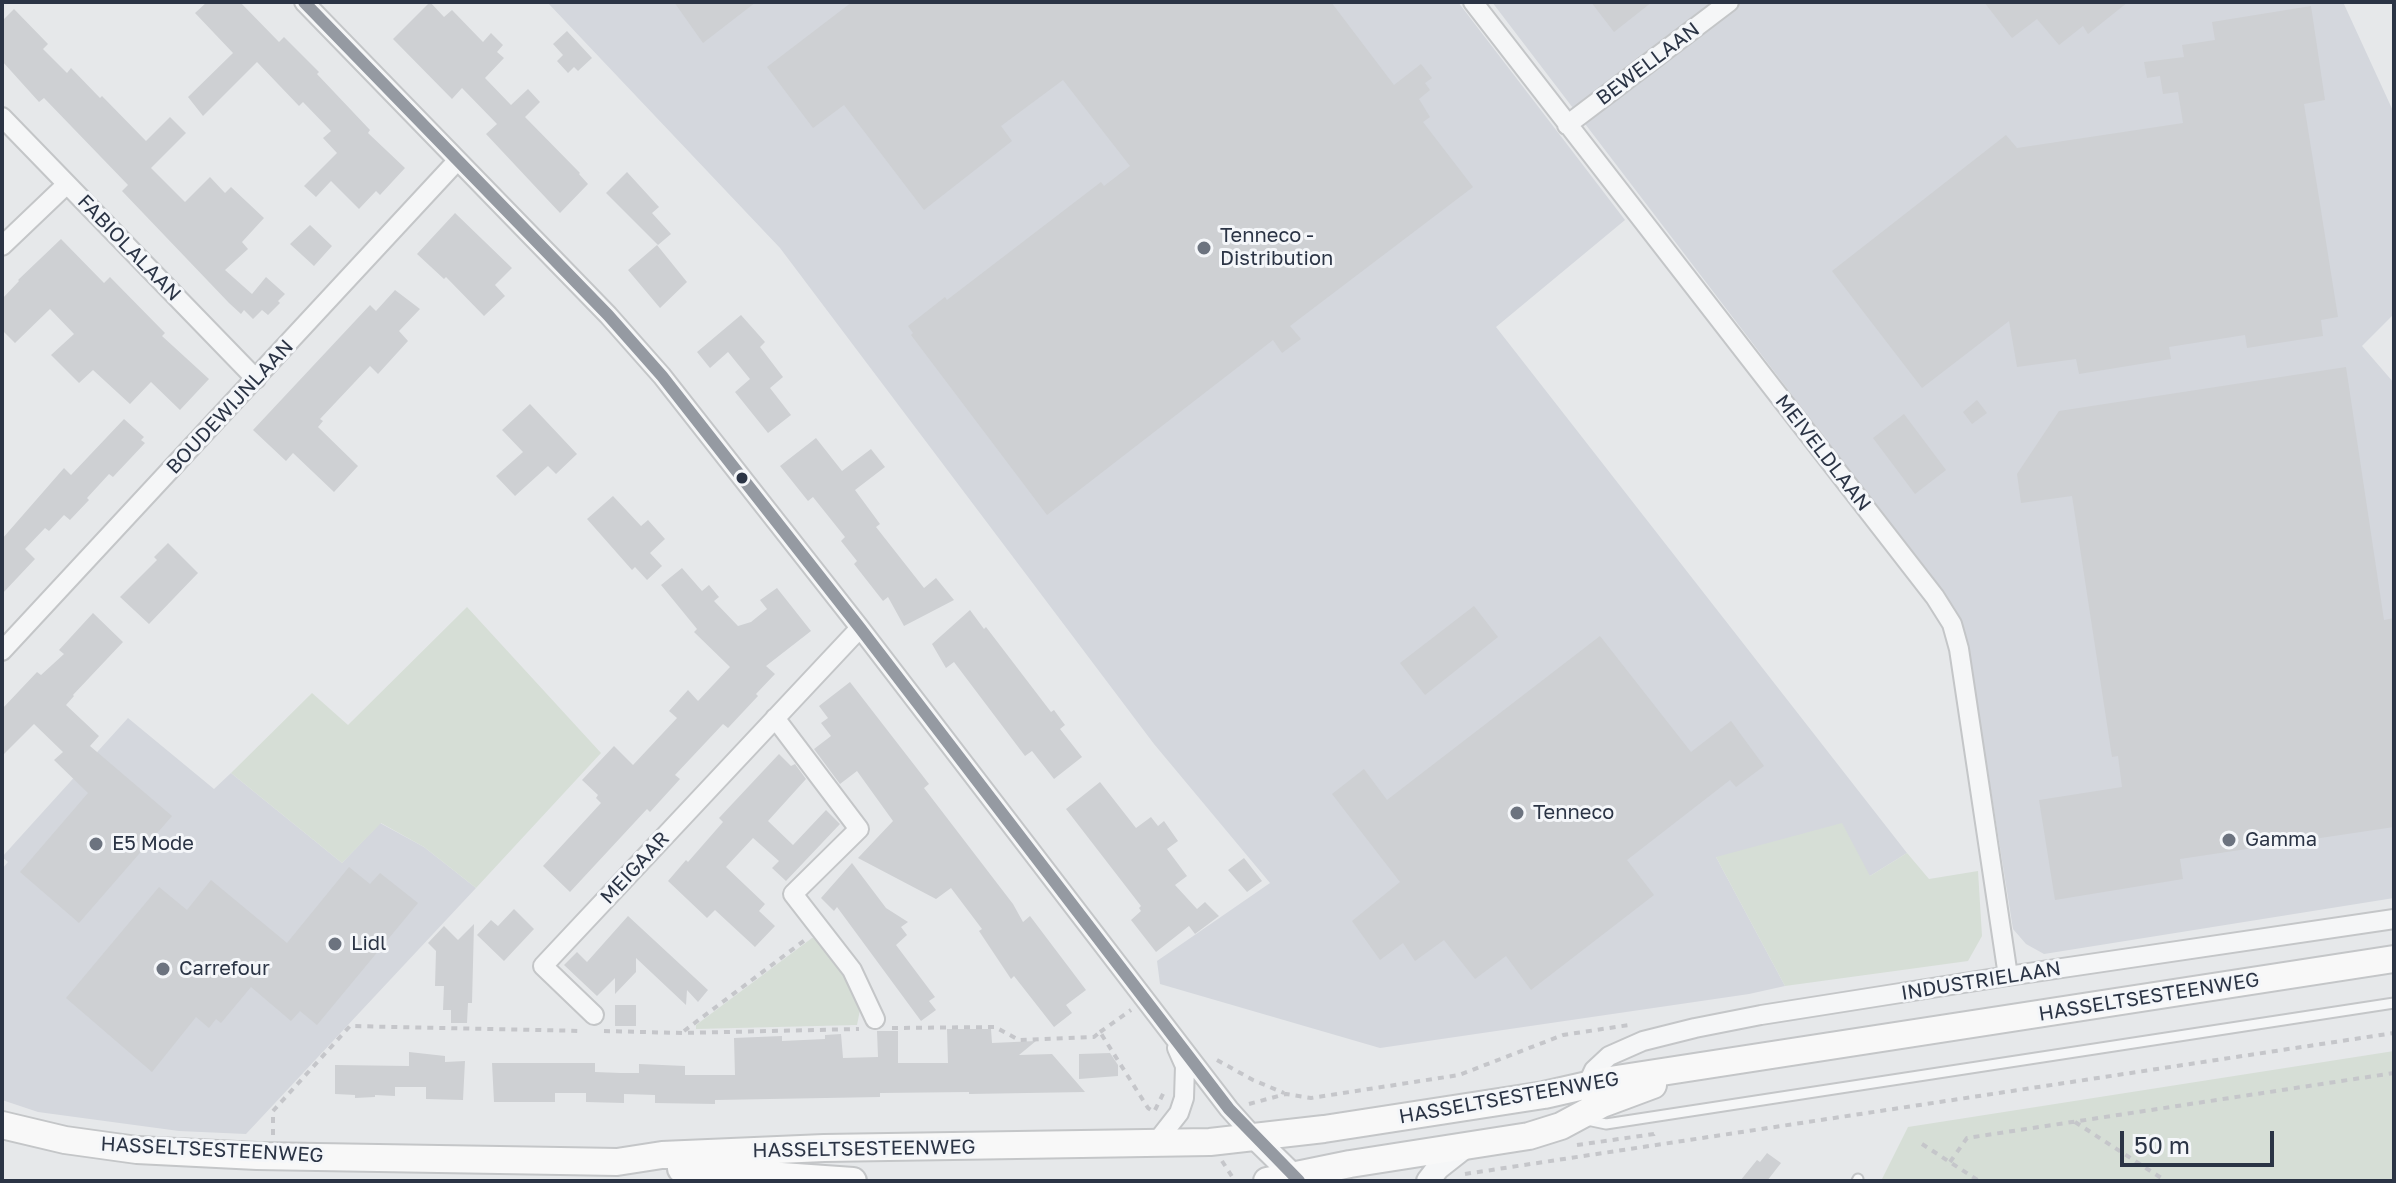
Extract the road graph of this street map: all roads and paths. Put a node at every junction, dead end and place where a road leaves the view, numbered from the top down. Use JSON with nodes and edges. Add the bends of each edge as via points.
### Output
{"nodes":[{"id":1,"x":304,"y":2,"type":"edge"},
{"id":2,"x":1473,"y":2,"type":"edge"},
{"id":3,"x":1729,"y":2,"type":"edge"},
{"id":4,"x":2,"y":117,"type":"edge"},
{"id":5,"x":1567,"y":125,"type":"junction"},
{"id":6,"x":457,"y":161,"type":"junction"},
{"id":7,"x":67,"y":184,"type":"junction"},
{"id":8,"x":2,"y":246,"type":"edge"},
{"id":9,"x":256,"y":379,"type":"junction"},
{"id":10,"x":860,"y":628,"type":"junction"},
{"id":11,"x":2,"y":651,"type":"edge"},
{"id":12,"x":775,"y":718,"type":"junction"},
{"id":13,"x":2394,"y":919,"type":"edge"},
{"id":14,"x":820,"y":928,"type":"junction"},
{"id":15,"x":2394,"y":959,"type":"edge"},
{"id":16,"x":2394,"y":972,"type":"edge"},
{"id":17,"x":2008,"y":976,"type":"junction"},
{"id":18,"x":1145,"y":1000,"type":"junction"},
{"id":19,"x":2394,"y":1003,"type":"edge"},
{"id":20,"x":594,"y":1015,"type":"dead end"},
{"id":21,"x":876,"y":1025,"type":"junction"},
{"id":22,"x":1167,"y":1028,"type":"junction"},
{"id":23,"x":1100,"y":1032,"type":"junction"},
{"id":24,"x":682,"y":1033,"type":"junction"},
{"id":25,"x":2394,"y":1033,"type":"edge"},
{"id":26,"x":1217,"y":1060,"type":"dead end"},
{"id":27,"x":2394,"y":1073,"type":"edge"},
{"id":28,"x":1167,"y":1082,"type":"dead end"},
{"id":29,"x":1587,"y":1085,"type":"junction"},
{"id":30,"x":1286,"y":1094,"type":"dead end"},
{"id":31,"x":1154,"y":1112,"type":"junction"},
{"id":32,"x":1576,"y":1118,"type":"junction"},
{"id":33,"x":2075,"y":1122,"type":"junction"},
{"id":34,"x":2,"y":1125,"type":"edge"},
{"id":35,"x":1657,"y":1131,"type":"dead end"},
{"id":36,"x":1148,"y":1133,"type":"junction"},
{"id":37,"x":1255,"y":1138,"type":"junction"},
{"id":38,"x":1922,"y":1144,"type":"dead end"},
{"id":39,"x":1577,"y":1145,"type":"dead end"},
{"id":40,"x":1466,"y":1146,"type":"junction"},
{"id":41,"x":272,"y":1156,"type":"junction"},
{"id":42,"x":617,"y":1162,"type":"junction"},
{"id":43,"x":1950,"y":1162,"type":"junction"},
{"id":44,"x":1462,"y":1175,"type":"dead end"},
{"id":45,"x":1296,"y":1178,"type":"edge"},
{"id":46,"x":853,"y":1181,"type":"edge"},
{"id":47,"x":1267,"y":1181,"type":"edge"},
{"id":48,"x":1428,"y":1181,"type":"edge"},
{"id":49,"x":1979,"y":1181,"type":"edge"},
{"id":50,"x":2166,"y":1181,"type":"edge"}],
"edges":[{"from":1,"to":6,"type":"street"},
{"from":2,"to":5,"type":"street","name":"MEIVELDLAAN"},
{"from":3,"to":5,"type":"street","name":"BEWELLAAN"},
{"from":4,"to":7,"type":"street","name":"FABIOLALAAN"},
{"from":5,"to":17,"type":"street","name":"MEIVELDLAAN","via":[[1952,624]]},
{"from":6,"to":9,"type":"street","name":"BOUDEWIJNLAAN"},
{"from":6,"to":10,"type":"street","via":[[635,344]]},
{"from":7,"to":8,"type":"street"},
{"from":7,"to":9,"type":"street","name":"FABIOLALAAN"},
{"from":9,"to":11,"type":"street","name":"BOUDEWIJNLAAN"},
{"from":10,"to":12,"type":"street","name":"MEIGAAR"},
{"from":10,"to":18,"type":"street"},
{"from":12,"to":14,"type":"street","via":[[859,829],[793,894]]},
{"from":12,"to":20,"type":"street","name":"MEIGAAR","via":[[543,966]]},
{"from":13,"to":17,"type":"street","name":"INDUSTRIELAAN"},
{"from":14,"to":21,"type":"street","via":[[852,970]]},
{"from":14,"to":24,"type":"path"},
{"from":15,"to":29,"type":"main road","name":"HASSELTSESTEENWEG"},
{"from":16,"to":32,"type":"main road","name":"HASSELTSESTEENWEG","via":[[1654,1085]]},
{"from":17,"to":29,"type":"street","name":"INDUSTRIELAAN","via":[[1761,1015],[1643,1041],[1609,1056]]},
{"from":18,"to":22,"type":"street"},
{"from":18,"to":23,"type":"path"},
{"from":19,"to":32,"type":"lane","via":[[1606,1124]]},
{"from":21,"to":23,"type":"path","via":[[995,1027],[1019,1040],[1094,1037]]},
{"from":21,"to":24,"type":"path"},
{"from":22,"to":36,"type":"street","via":[[1185,1066],[1184,1098],[1161,1136]]},
{"from":22,"to":37,"type":"street"},
{"from":23,"to":31,"type":"path"},
{"from":24,"to":41,"type":"path","via":[[350,1026],[273,1111]]},
{"from":25,"to":44,"type":"path"},
{"from":26,"to":30,"type":"path"},
{"from":27,"to":33,"type":"path"},
{"from":28,"to":31,"type":"path"},
{"from":29,"to":37,"type":"main road","name":"HASSELTSESTEENWEG"},
{"from":31,"to":36,"type":"path"},
{"from":32,"to":40,"type":"main road","name":"HASSELTSESTEENWEG","via":[[1529,1136]]},
{"from":33,"to":43,"type":"path","via":[[1967,1138]]},
{"from":33,"to":50,"type":"path"},
{"from":34,"to":41,"type":"main road","name":"HASSELTSESTEENWEG","via":[[137,1150]]},
{"from":35,"to":39,"type":"path"},
{"from":36,"to":37,"type":"main road","name":"HASSELTSESTEENWEG","via":[[1197,1143]]},
{"from":36,"to":42,"type":"main road","name":"HASSELTSESTEENWEG","via":[[662,1155]]},
{"from":37,"to":45,"type":"street"},
{"from":38,"to":43,"type":"path"},
{"from":40,"to":45,"type":"main road","name":"HASSELTSESTEENWEG"},
{"from":40,"to":48,"type":"street"},
{"from":41,"to":42,"type":"main road","name":"HASSELTSESTEENWEG"},
{"from":42,"to":46,"type":"main road","name":"HASSELTSESTEENWEG"},
{"from":43,"to":49,"type":"path"},
{"from":45,"to":47,"type":"main road","name":"HASSELTSESTEENWEG"}]}
